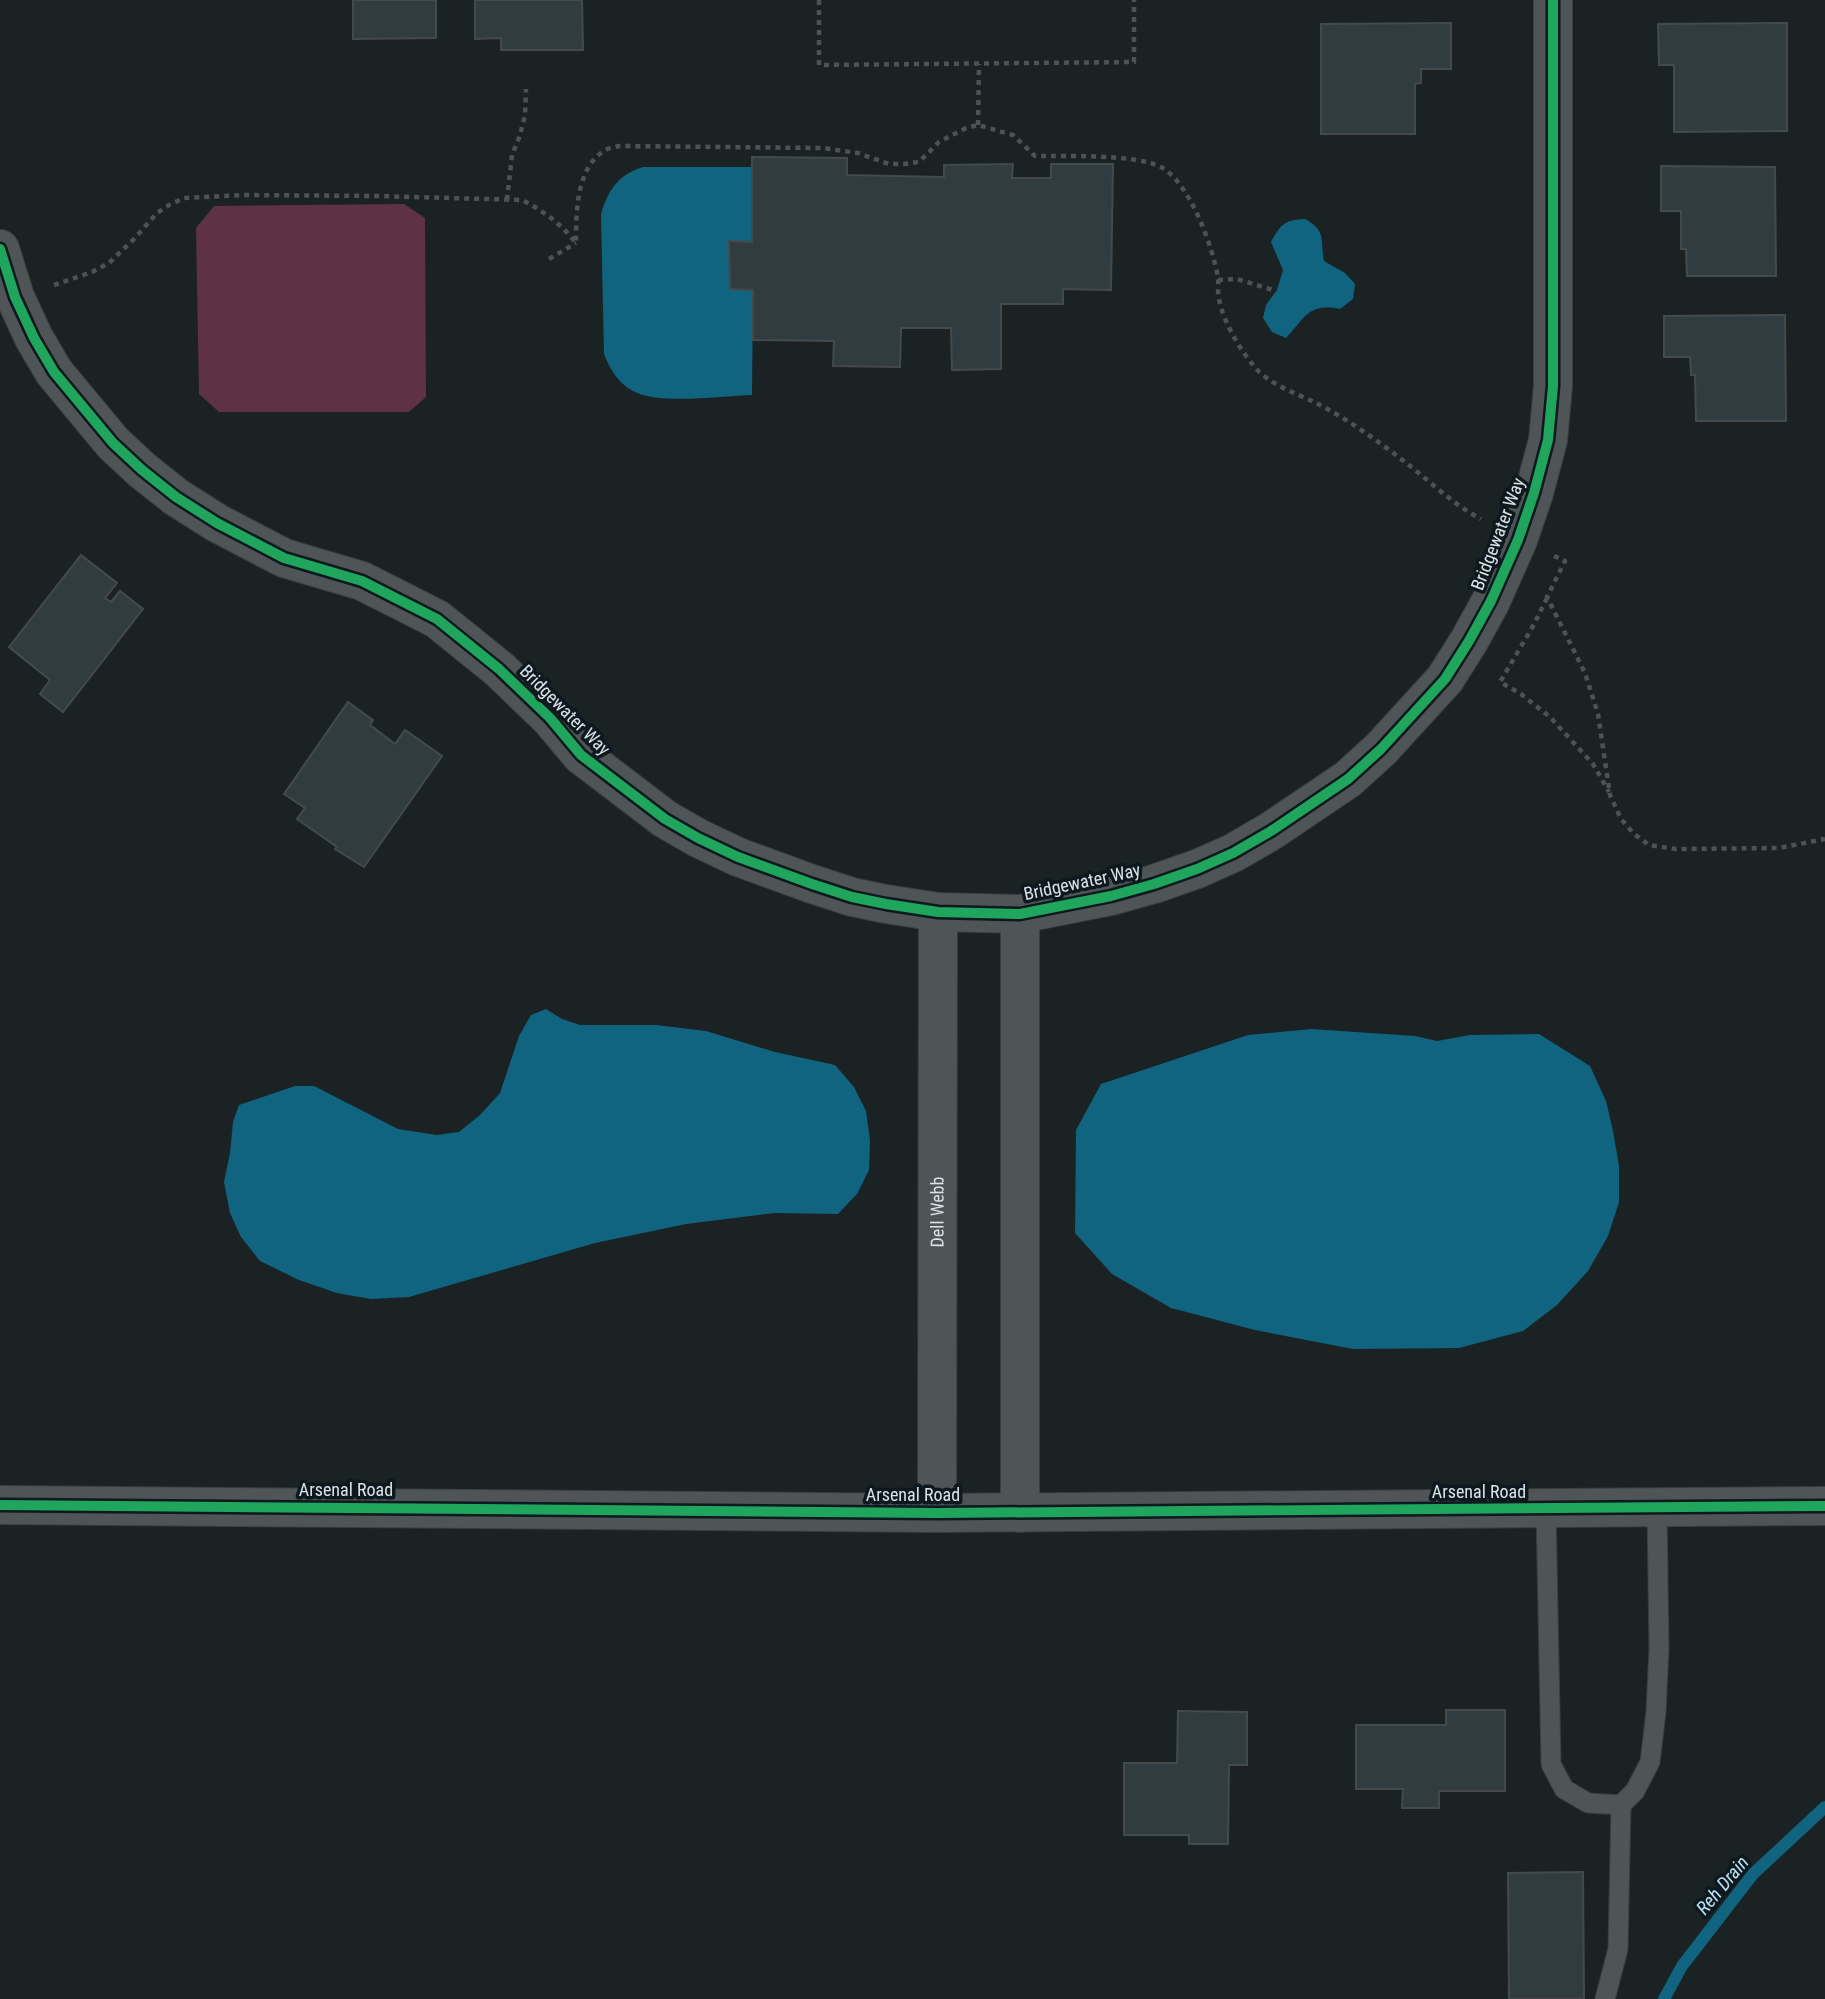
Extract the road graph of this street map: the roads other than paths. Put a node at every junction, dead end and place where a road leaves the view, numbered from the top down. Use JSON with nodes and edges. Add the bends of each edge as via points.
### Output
{"nodes":[{"id":1,"x":1553,"y":0,"type":"edge"},
{"id":2,"x":0,"y":249,"type":"edge"},
{"id":3,"x":938,"y":912,"type":"junction"},
{"id":4,"x":1020,"y":914,"type":"junction"},
{"id":5,"x":0,"y":1505,"type":"edge"},
{"id":6,"x":1825,"y":1506,"type":"edge"},
{"id":7,"x":1657,"y":1508,"type":"junction"},
{"id":8,"x":1546,"y":1509,"type":"junction"},
{"id":9,"x":937,"y":1513,"type":"junction"},
{"id":10,"x":1020,"y":1513,"type":"junction"},
{"id":11,"x":1621,"y":1805,"type":"junction"},
{"id":12,"x":1605,"y":1999,"type":"edge"}],
"edges":[{"from":1,"to":4,"type":"street","name":"Bridgewater Way","via":[[1553,386],[1548,440],[1518,540],[1469,641],[1445,679],[1381,749],[1348,779],[1271,831],[1233,853],[1154,884]]},
{"from":2,"to":3,"type":"street","name":"Bridgewater Way","via":[[15,298],[62,381],[113,443],[176,497],[284,558],[362,582],[438,619],[499,669],[582,755],[665,819],[698,838],[852,897]]},
{"from":3,"to":4,"type":"street","name":"Bridgewater Way"},
{"from":3,"to":9,"type":"street","name":"Dell Webb"},
{"from":4,"to":10,"type":"street"},
{"from":5,"to":9,"type":"street","name":"Arsenal Road"},
{"from":6,"to":7,"type":"street","name":"Arsenal Road"},
{"from":7,"to":8,"type":"street","name":"Arsenal Road"},
{"from":7,"to":11,"type":"lane","via":[[1658,1650],[1650,1762],[1635,1791]]},
{"from":8,"to":10,"type":"street","name":"Arsenal Road"},
{"from":8,"to":11,"type":"lane","via":[[1551,1764],[1564,1789],[1588,1803]]},
{"from":9,"to":10,"type":"street","name":"Arsenal Road"},
{"from":11,"to":12,"type":"lane","via":[[1618,1949]]}]}
